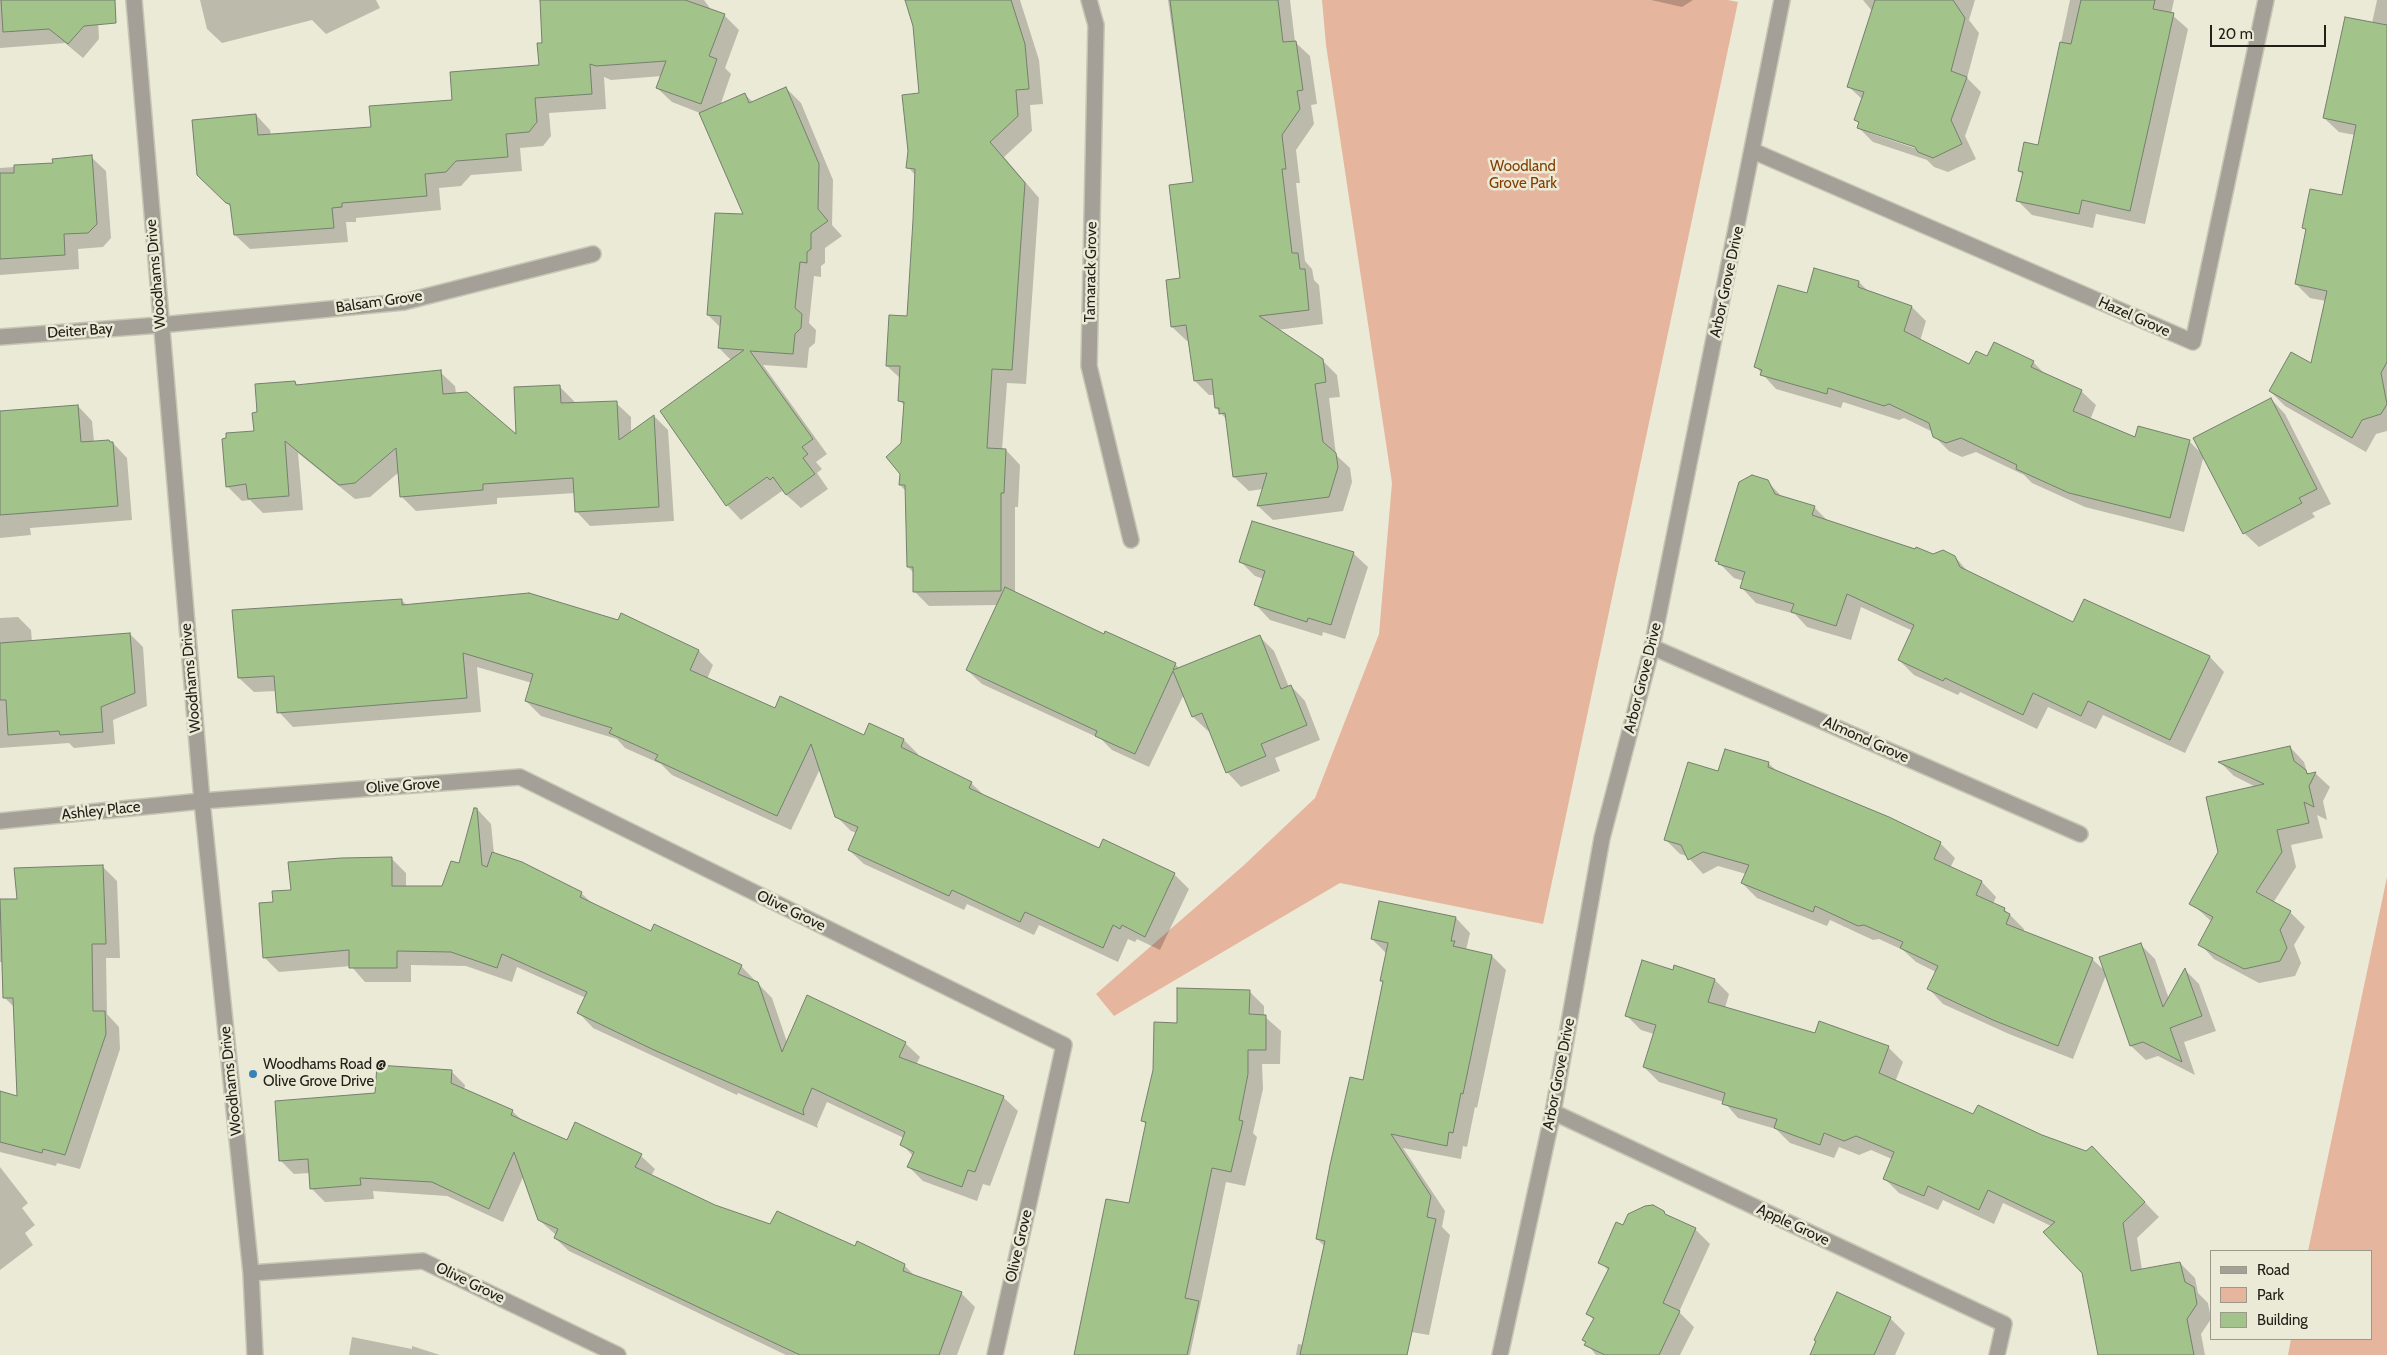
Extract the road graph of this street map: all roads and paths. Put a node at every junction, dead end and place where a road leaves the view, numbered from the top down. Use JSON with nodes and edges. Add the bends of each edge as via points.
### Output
{"nodes":[{"id":1,"x":134,"y":0,"type":"edge"},
{"id":2,"x":1089,"y":0,"type":"edge"},
{"id":3,"x":1782,"y":0,"type":"edge"},
{"id":4,"x":2266,"y":0,"type":"edge"},
{"id":5,"x":1753,"y":151,"type":"junction"},
{"id":6,"x":593,"y":254,"type":"dead end"},
{"id":7,"x":160,"y":325,"type":"junction"},
{"id":8,"x":0,"y":337,"type":"edge"},
{"id":9,"x":1131,"y":540,"type":"dead end"},
{"id":10,"x":1652,"y":647,"type":"junction"},
{"id":11,"x":202,"y":801,"type":"junction"},
{"id":12,"x":0,"y":821,"type":"edge"},
{"id":13,"x":2080,"y":834,"type":"dead end"},
{"id":14,"x":1553,"y":1112,"type":"junction"},
{"id":15,"x":251,"y":1273,"type":"junction"},
{"id":16,"x":255,"y":1355,"type":"edge"},
{"id":17,"x":618,"y":1355,"type":"edge"},
{"id":18,"x":995,"y":1355,"type":"edge"},
{"id":19,"x":1500,"y":1355,"type":"edge"},
{"id":20,"x":1998,"y":1355,"type":"edge"}],
"edges":[{"from":1,"to":7,"type":"street","name":"Woodhams Drive"},
{"from":2,"to":9,"type":"street","name":"Tamarack Grove","via":[[1096,25],[1089,366]]},
{"from":3,"to":5,"type":"street","name":"Arbor Grove Drive"},
{"from":4,"to":5,"type":"street","name":"Hazel Grove","via":[[2193,342]]},
{"from":5,"to":10,"type":"street","name":"Arbor Grove Drive"},
{"from":6,"to":7,"type":"street","name":"Balsam Grove","via":[[404,302]]},
{"from":7,"to":8,"type":"street","name":"Deiter Bay"},
{"from":7,"to":11,"type":"street","name":"Woodhams Drive"},
{"from":10,"to":13,"type":"street","name":"Almond Grove"},
{"from":10,"to":14,"type":"street","name":"Arbor Grove Drive","via":[[1602,838]]},
{"from":11,"to":12,"type":"street","name":"Ashley Place"},
{"from":11,"to":15,"type":"street","name":"Woodhams Drive"},
{"from":11,"to":18,"type":"street","name":"Olive Grove","via":[[520,777],[1064,1045]]},
{"from":14,"to":19,"type":"street","name":"Arbor Grove Drive"},
{"from":14,"to":20,"type":"street","name":"Apple Grove","via":[[2004,1324]]},
{"from":15,"to":16,"type":"street","name":"Woodhams Drive"},
{"from":15,"to":17,"type":"street","name":"Olive Grove","via":[[423,1261]]}]}
